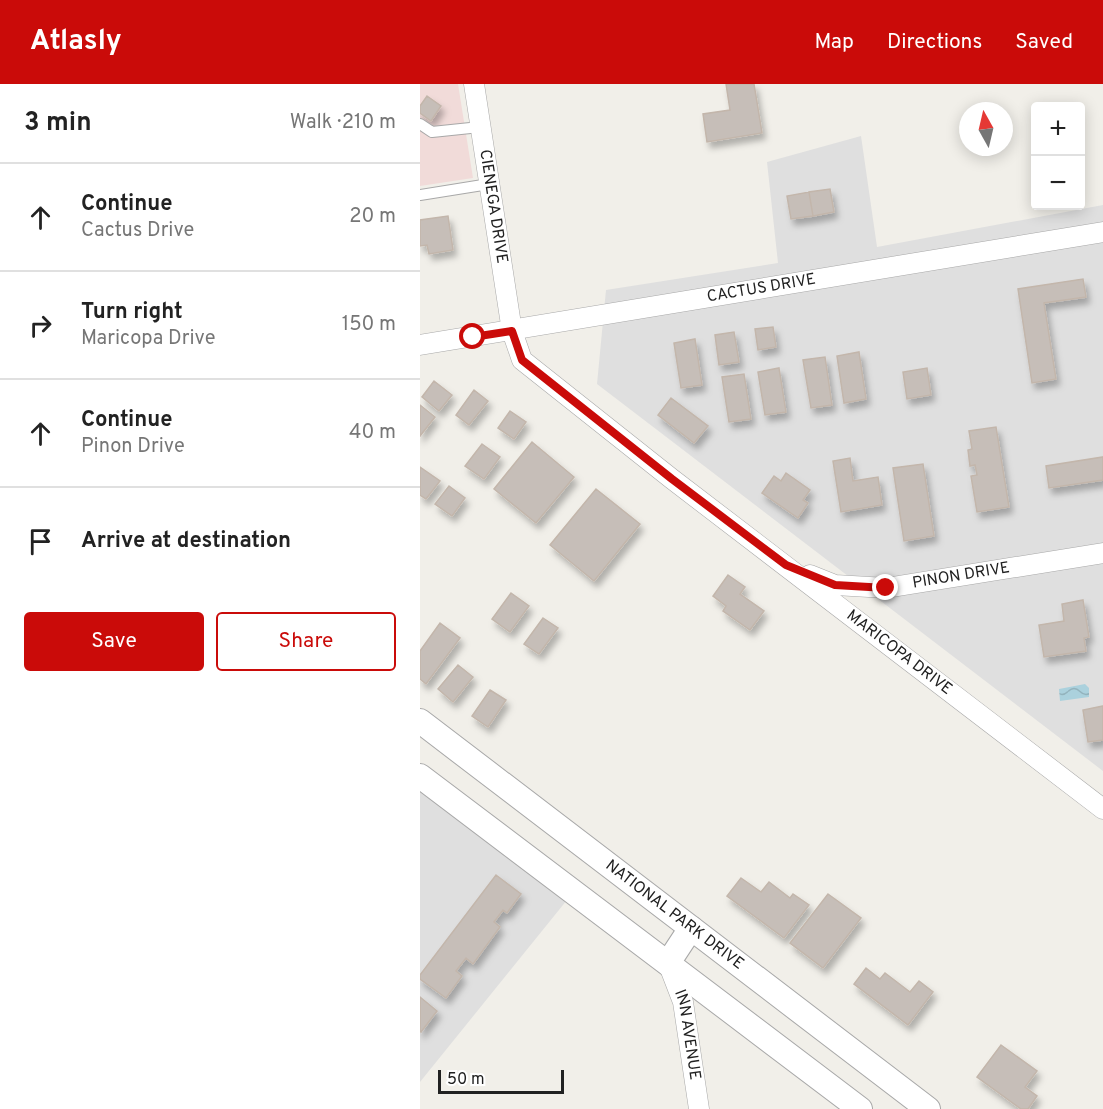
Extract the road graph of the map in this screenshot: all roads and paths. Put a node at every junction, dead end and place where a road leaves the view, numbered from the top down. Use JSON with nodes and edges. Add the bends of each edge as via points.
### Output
{"nodes":[{"id":1,"x":474,"y":84,"type":"edge"},
{"id":2,"x":420,"y":124,"type":"edge"},
{"id":3,"x":480,"y":127,"type":"junction"},
{"id":4,"x":489,"y":184,"type":"junction"},
{"id":5,"x":420,"y":195,"type":"edge"},
{"id":6,"x":1103,"y":232,"type":"edge"},
{"id":7,"x":512,"y":331,"type":"junction"},
{"id":8,"x":420,"y":345,"type":"edge"},
{"id":9,"x":1103,"y":553,"type":"edge"},
{"id":10,"x":786,"y":565,"type":"junction"},
{"id":11,"x":420,"y":721,"type":"edge"},
{"id":12,"x":420,"y":776,"type":"edge"},
{"id":13,"x":1103,"y":809,"type":"edge"},
{"id":14,"x":691,"y":928,"type":"junction"},
{"id":15,"x":668,"y":963,"type":"junction"},
{"id":16,"x":699,"y":1109,"type":"edge"},
{"id":17,"x":860,"y":1109,"type":"edge"},
{"id":18,"x":928,"y":1109,"type":"edge"}],
"edges":[{"from":1,"to":3,"type":"street","name":"CIENEGA DRIVE"},
{"from":2,"to":3,"type":"lane","via":[[432,132]]},
{"from":3,"to":4,"type":"street","name":"CIENEGA DRIVE"},
{"from":4,"to":5,"type":"lane"},
{"from":4,"to":7,"type":"street","name":"CIENEGA DRIVE"},
{"from":6,"to":7,"type":"street","name":"CACTUS DRIVE"},
{"from":7,"to":8,"type":"street","name":"CACTUS DRIVE"},
{"from":7,"to":10,"type":"street","name":"MARICOPA DRIVE","via":[[522,360]]},
{"from":9,"to":10,"type":"street","name":"PINON DRIVE","via":[[886,588],[835,585]]},
{"from":10,"to":13,"type":"street","name":"MARICOPA DRIVE"},
{"from":11,"to":14,"type":"street","name":"NATIONAL PARK DRIVE"},
{"from":12,"to":15,"type":"street"},
{"from":14,"to":15,"type":"street"},
{"from":14,"to":18,"type":"street","name":"NATIONAL PARK DRIVE"},
{"from":15,"to":16,"type":"street","name":"INN AVENUE","via":[[683,1002]]},
{"from":15,"to":17,"type":"street"}]}
